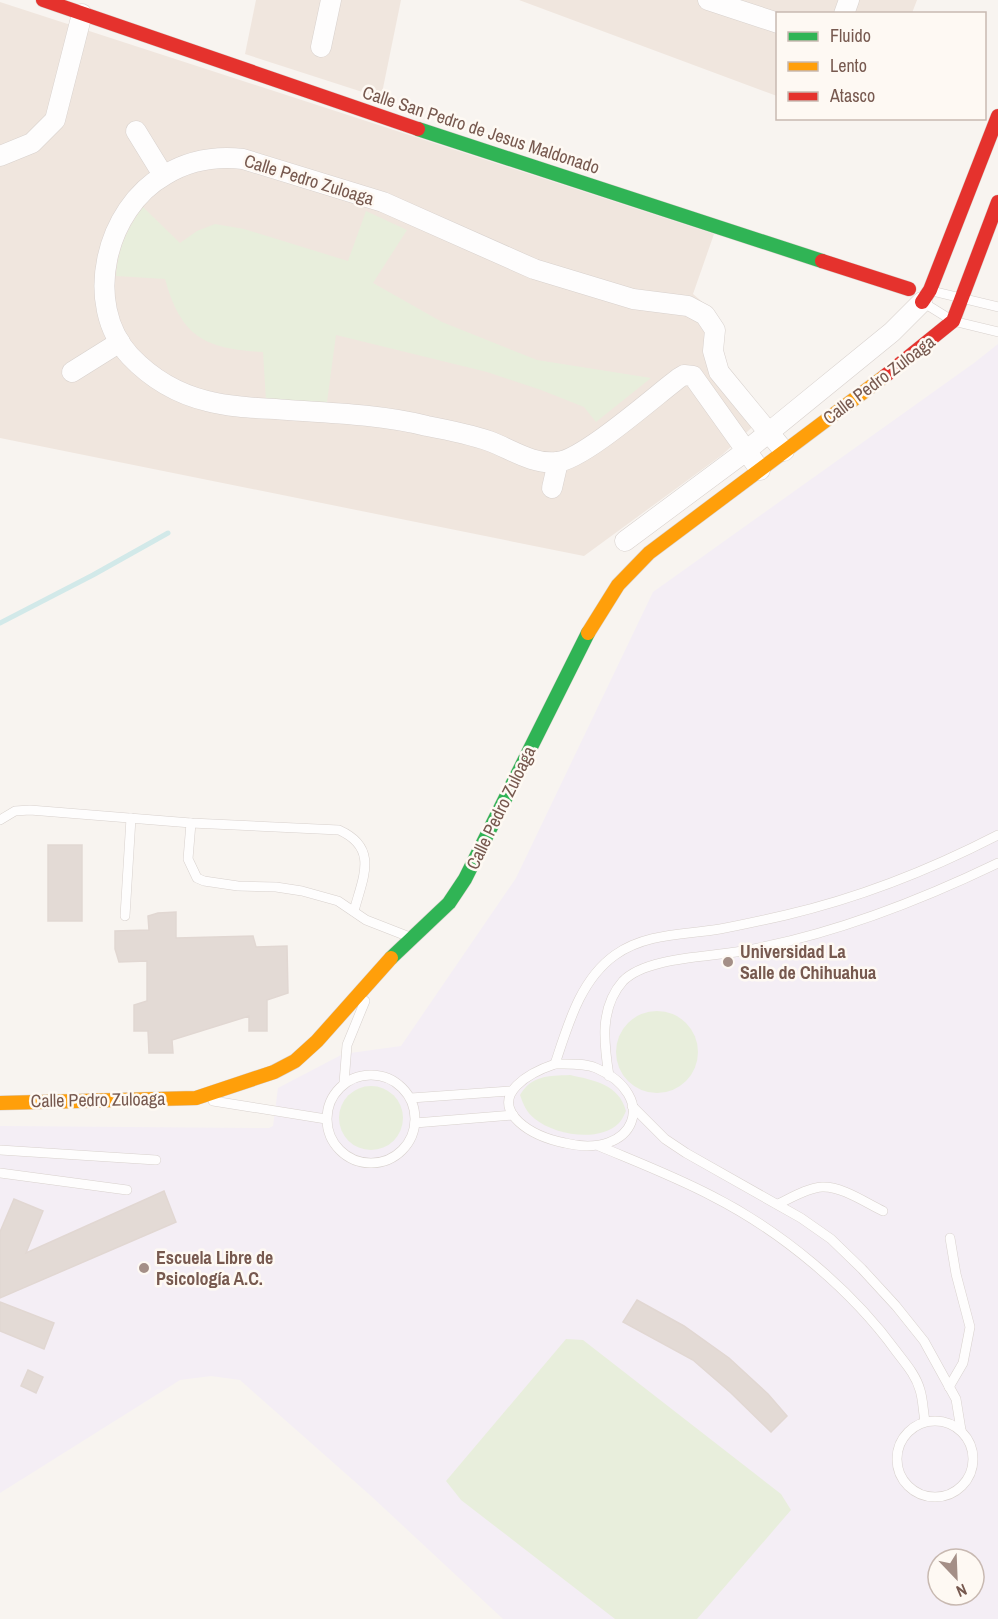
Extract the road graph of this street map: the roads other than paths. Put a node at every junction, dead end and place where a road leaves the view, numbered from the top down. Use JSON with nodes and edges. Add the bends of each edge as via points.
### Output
{"nodes":[{"id":1,"x":43,"y":0,"type":"edge"},
{"id":2,"x":331,"y":0,"type":"edge"},
{"id":3,"x":708,"y":0,"type":"edge"},
{"id":4,"x":82,"y":14,"type":"junction"},
{"id":5,"x":776,"y":23,"type":"edge"},
{"id":6,"x":321,"y":47,"type":"dead end"},
{"id":7,"x":998,"y":116,"type":"edge"},
{"id":8,"x":136,"y":130,"type":"dead end"},
{"id":9,"x":43,"y":132,"type":"junction"},
{"id":10,"x":0,"y":142,"type":"edge"},
{"id":11,"x":0,"y":156,"type":"edge"},
{"id":12,"x":163,"y":175,"type":"junction"},
{"id":13,"x":998,"y":202,"type":"edge"},
{"id":14,"x":920,"y":294,"type":"junction"},
{"id":15,"x":962,"y":299,"type":"junction"},
{"id":16,"x":998,"y":307,"type":"edge"},
{"id":17,"x":953,"y":321,"type":"junction"},
{"id":18,"x":998,"y":332,"type":"edge"},
{"id":19,"x":120,"y":342,"type":"junction"},
{"id":20,"x":72,"y":372,"type":"dead end"},
{"id":21,"x":769,"y":432,"type":"junction"},
{"id":22,"x":746,"y":451,"type":"junction"},
{"id":23,"x":784,"y":451,"type":"junction"},
{"id":24,"x":558,"y":462,"type":"junction"},
{"id":25,"x":760,"y":470,"type":"junction"},
{"id":26,"x":552,"y":489,"type":"dead end"},
{"id":27,"x":625,"y":541,"type":"dead end"},
{"id":28,"x":131,"y":818,"type":"junction"},
{"id":29,"x":0,"y":820,"type":"edge"},
{"id":30,"x":191,"y":822,"type":"junction"},
{"id":31,"x":998,"y":835,"type":"edge"},
{"id":32,"x":998,"y":863,"type":"edge"},
{"id":33,"x":354,"y":911,"type":"junction"},
{"id":34,"x":125,"y":916,"type":"dead end"},
{"id":35,"x":412,"y":938,"type":"junction"},
{"id":36,"x":378,"y":971,"type":"junction"},
{"id":37,"x":555,"y":1064,"type":"junction"},
{"id":38,"x":609,"y":1076,"type":"junction"},
{"id":39,"x":344,"y":1083,"type":"junction"},
{"id":40,"x":511,"y":1091,"type":"junction"},
{"id":41,"x":196,"y":1098,"type":"junction"},
{"id":42,"x":411,"y":1098,"type":"junction"},
{"id":43,"x":0,"y":1103,"type":"edge"},
{"id":44,"x":632,"y":1106,"type":"junction"},
{"id":45,"x":513,"y":1115,"type":"junction"},
{"id":46,"x":326,"y":1119,"type":"junction"},
{"id":47,"x":415,"y":1123,"type":"junction"},
{"id":48,"x":600,"y":1146,"type":"junction"},
{"id":49,"x":0,"y":1150,"type":"edge"},
{"id":50,"x":156,"y":1160,"type":"dead end"},
{"id":51,"x":0,"y":1173,"type":"edge"},
{"id":52,"x":127,"y":1190,"type":"dead end"},
{"id":53,"x":778,"y":1204,"type":"junction"},
{"id":54,"x":883,"y":1211,"type":"dead end"},
{"id":55,"x":950,"y":1238,"type":"dead end"},
{"id":56,"x":949,"y":1387,"type":"junction"},
{"id":57,"x":925,"y":1421,"type":"junction"},
{"id":58,"x":961,"y":1430,"type":"junction"}],
"edges":[{"from":1,"to":4,"type":"street","name":"Calle San Pedro de Jesus Maldonado"},
{"from":2,"to":6,"type":"street"},
{"from":3,"to":5,"type":"street"},
{"from":4,"to":9,"type":"street","via":[[55,120]]},
{"from":4,"to":14,"type":"street","name":"Calle San Pedro de Jesus Maldonado"},
{"from":7,"to":14,"type":"street"},
{"from":8,"to":12,"type":"street"},
{"from":9,"to":10,"type":"street","via":[[28,132]]},
{"from":9,"to":11,"type":"street","via":[[32,144]]},
{"from":12,"to":19,"type":"street","name":"Calle Pedro Zuloaga","via":[[149,186],[117,226],[110,249],[105,305]]},
{"from":12,"to":21,"type":"street","name":"Calle Pedro Zuloaga","via":[[201,161],[243,159],[383,202],[534,269],[633,299],[688,306],[712,322],[714,359],[720,372]]},
{"from":13,"to":15,"type":"street","name":"Calle Pedro Zuloaga"},
{"from":14,"to":15,"type":"lane"},
{"from":14,"to":17,"type":"lane"},
{"from":14,"to":21,"type":"street","name":"Calle Pedro Zuloaga","via":[[892,332]]},
{"from":15,"to":16,"type":"lane"},
{"from":15,"to":17,"type":"street","name":"Calle Pedro Zuloaga"},
{"from":17,"to":18,"type":"lane"},
{"from":17,"to":23,"type":"street","name":"Calle Pedro Zuloaga"},
{"from":19,"to":20,"type":"street"},
{"from":19,"to":24,"type":"street","name":"Calle Pedro Zuloaga","via":[[130,356],[162,382],[208,401],[424,425],[489,441],[543,462]]},
{"from":21,"to":22,"type":"street","name":"Calle Pedro Zuloaga"},
{"from":21,"to":23,"type":"street","name":"Calle Pedro Zuloaga"},
{"from":22,"to":24,"type":"street","via":[[689,375],[679,378],[583,452]]},
{"from":22,"to":25,"type":"street"},
{"from":22,"to":27,"type":"street","name":"Calle Pedro Zuloaga"},
{"from":23,"to":25,"type":"street","name":"Calle Pedro Zuloaga"},
{"from":24,"to":26,"type":"street"},
{"from":25,"to":35,"type":"street","name":"Calle Pedro Zuloaga","via":[[649,553],[613,592],[585,638],[465,879],[449,903]]},
{"from":28,"to":29,"type":"lane","via":[[30,810],[15,811]]},
{"from":28,"to":30,"type":"lane"},
{"from":28,"to":34,"type":"lane"},
{"from":30,"to":33,"type":"lane","via":[[188,859],[197,878],[302,891],[338,901]]},
{"from":30,"to":33,"type":"lane","via":[[339,830],[353,836],[366,858]]},
{"from":31,"to":37,"type":"lane","via":[[947,860],[833,903],[631,946],[615,955],[586,988],[571,1014]]},
{"from":32,"to":38,"type":"lane","via":[[863,919],[738,952],[656,964],[637,971],[624,980],[609,1002],[604,1046]]},
{"from":33,"to":35,"type":"lane"},
{"from":35,"to":36,"type":"street","name":"Calle Pedro Zuloaga"},
{"from":36,"to":39,"type":"lane","via":[[347,1046]]},
{"from":36,"to":41,"type":"street","name":"Calle Pedro Zuloaga","via":[[295,1061],[265,1076]]},
{"from":37,"to":38,"type":"lane","via":[[596,1068]]},
{"from":37,"to":40,"type":"lane","via":[[530,1075]]},
{"from":38,"to":44,"type":"lane","via":[[624,1089]]},
{"from":39,"to":42,"type":"lane","via":[[362,1076],[381,1075],[398,1084]]},
{"from":39,"to":46,"type":"lane","via":[[331,1099]]},
{"from":40,"to":42,"type":"lane"},
{"from":40,"to":45,"type":"lane","via":[[508,1102]]},
{"from":41,"to":43,"type":"street","name":"Calle Pedro Zuloaga"},
{"from":41,"to":46,"type":"lane","name":"Calle Pedro Zuloaga"},
{"from":42,"to":47,"type":"lane"},
{"from":44,"to":48,"type":"lane","via":[[634,1117],[625,1135]]},
{"from":44,"to":53,"type":"lane","via":[[665,1139]]},
{"from":45,"to":47,"type":"lane"},
{"from":45,"to":48,"type":"lane","via":[[521,1124],[556,1141]]},
{"from":46,"to":47,"type":"lane","via":[[336,1147],[348,1157],[369,1163],[391,1159],[403,1150]]},
{"from":48,"to":57,"type":"lane","via":[[713,1196],[785,1241],[827,1276],[882,1332],[910,1369],[920,1390]]},
{"from":49,"to":50,"type":"lane"},
{"from":51,"to":52,"type":"lane"},
{"from":53,"to":54,"type":"lane","via":[[822,1187],[841,1191]]},
{"from":53,"to":56,"type":"lane","via":[[831,1239],[869,1276],[924,1341]]},
{"from":55,"to":56,"type":"lane","via":[[970,1327],[963,1363]]},
{"from":56,"to":58,"type":"lane","via":[[959,1408]]},
{"from":57,"to":58,"type":"lane","via":[[944,1422]]},
{"from":57,"to":58,"type":"lane","via":[[904,1436],[896,1460],[905,1483],[926,1496],[950,1494],[969,1478],[973,1452]]}]}
